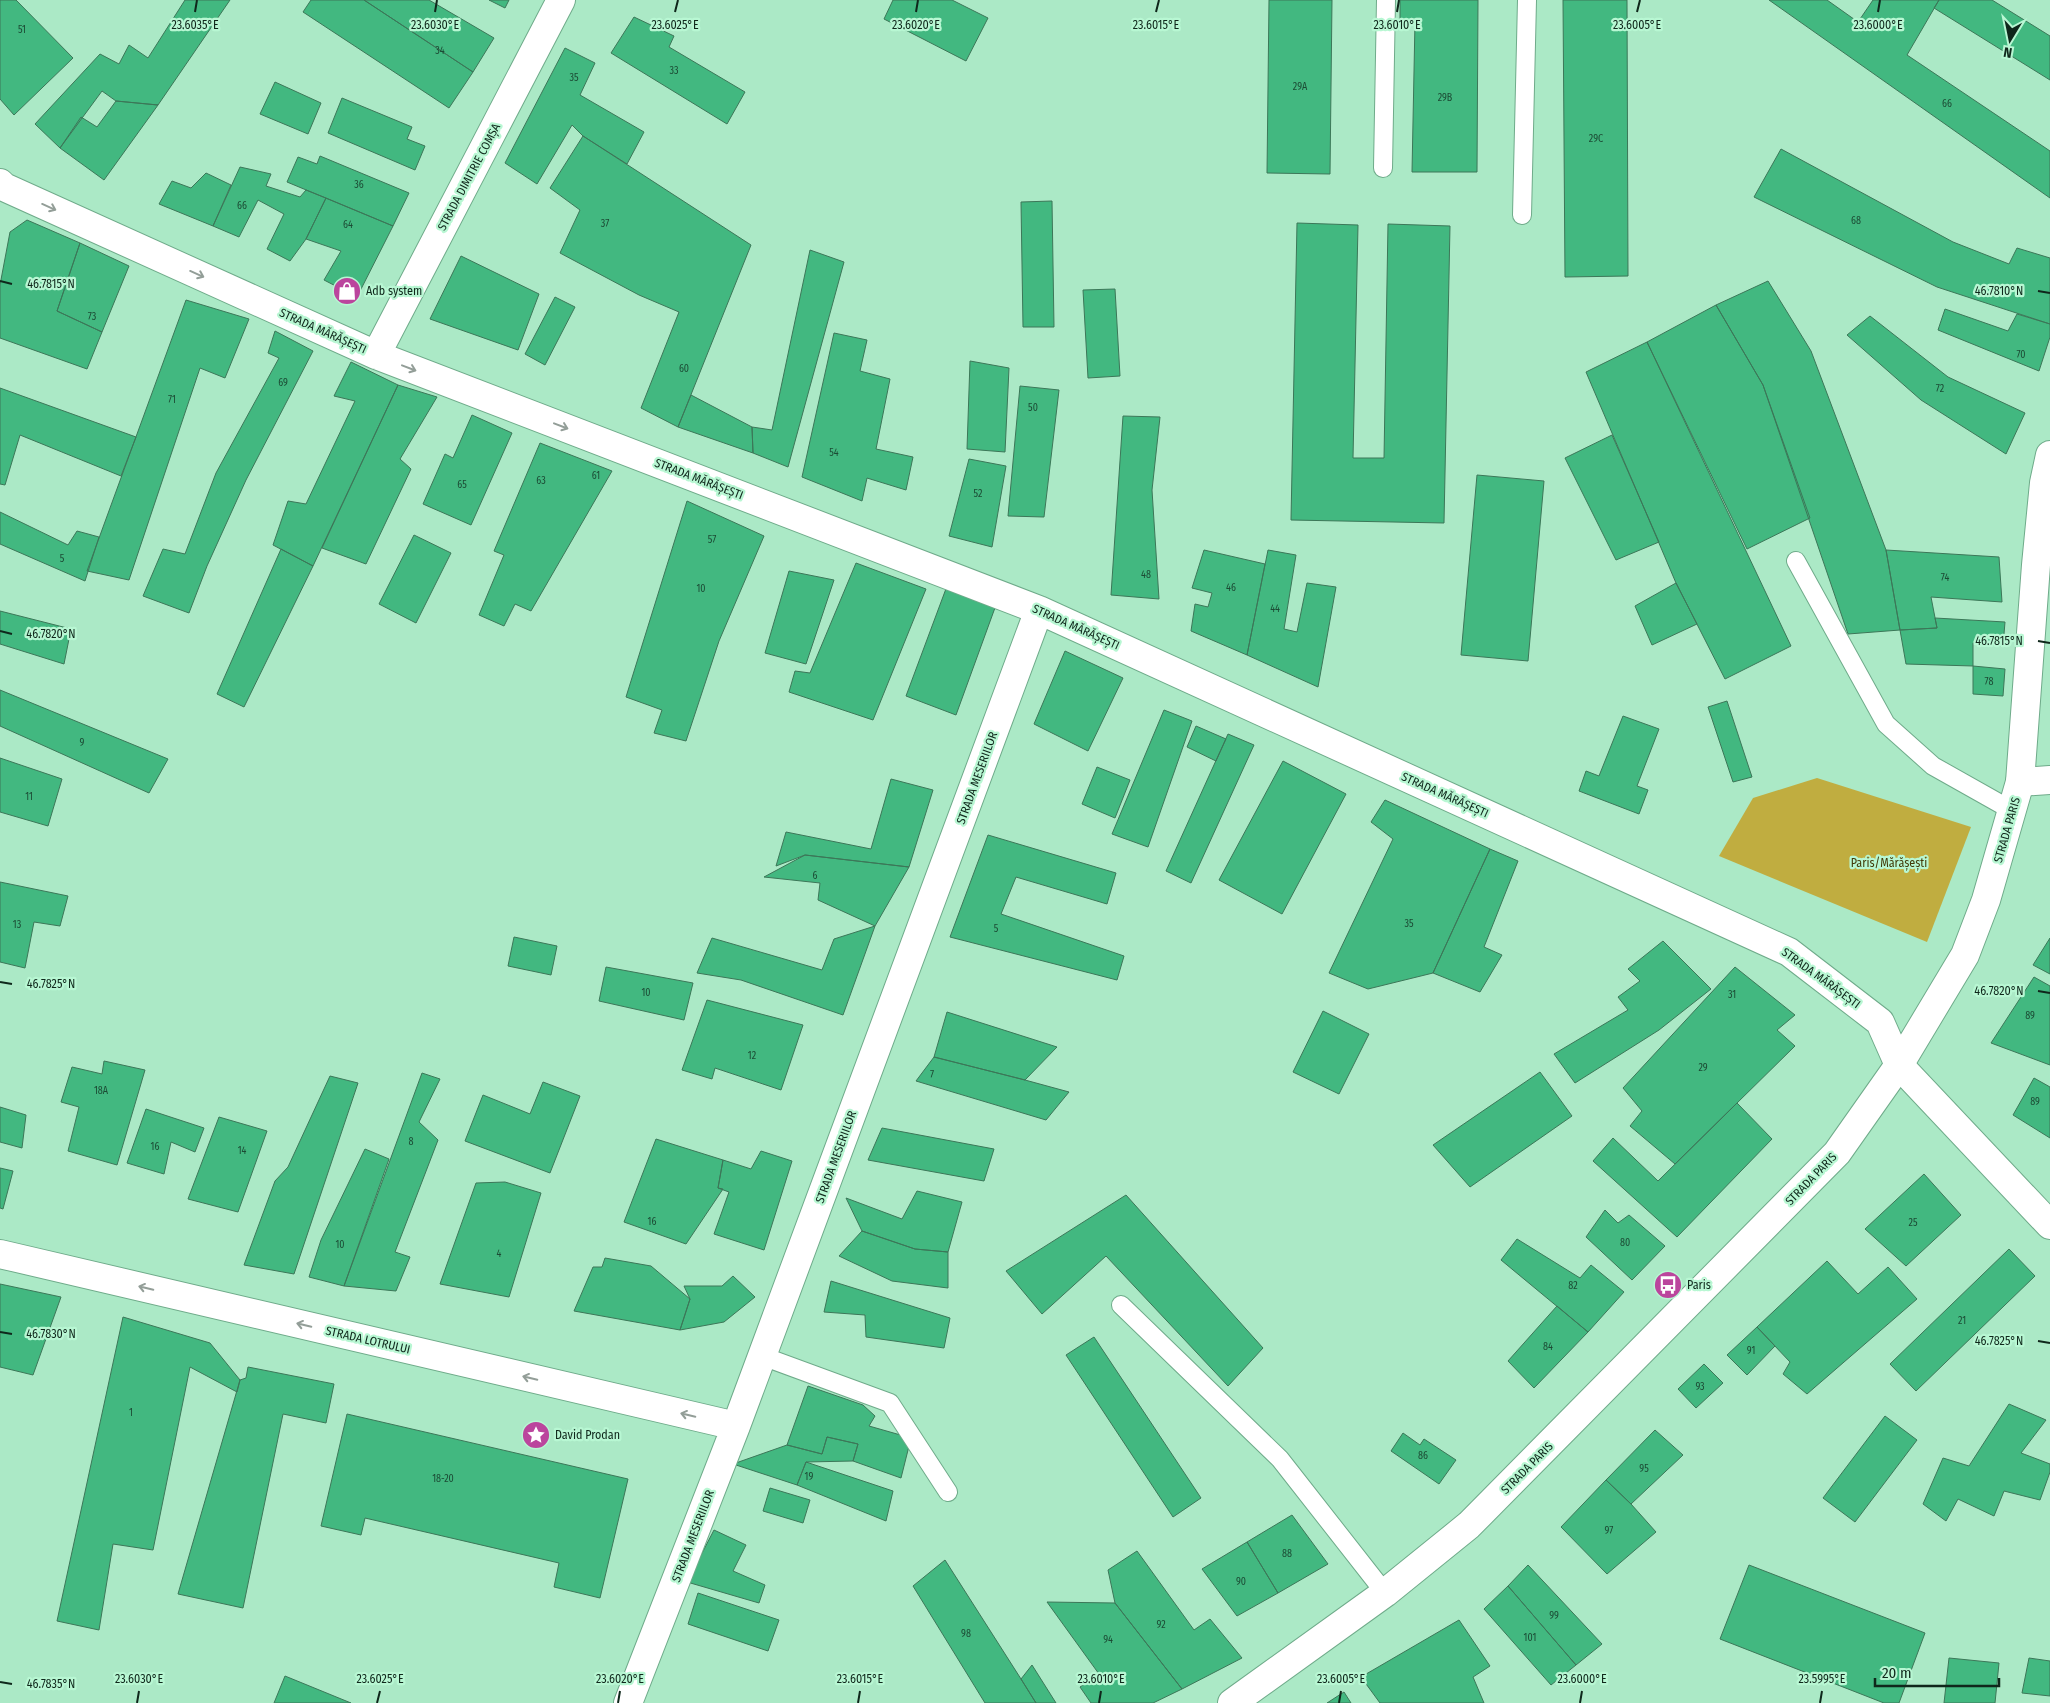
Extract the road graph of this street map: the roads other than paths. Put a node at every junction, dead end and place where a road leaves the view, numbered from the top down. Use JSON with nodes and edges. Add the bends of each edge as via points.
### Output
{"nodes":[{"id":1,"x":561,"y":0,"type":"edge"},
{"id":2,"x":1386,"y":0,"type":"edge"},
{"id":3,"x":1527,"y":0,"type":"edge"},
{"id":4,"x":1383,"y":168,"type":"dead end"},
{"id":5,"x":1,"y":189,"type":"edge"},
{"id":6,"x":1522,"y":215,"type":"dead end"},
{"id":7,"x":376,"y":355,"type":"junction"},
{"id":8,"x":2050,"y":455,"type":"edge"},
{"id":9,"x":1796,"y":561,"type":"dead end"},
{"id":10,"x":1040,"y":610,"type":"junction"},
{"id":11,"x":2050,"y":780,"type":"edge"},
{"id":12,"x":2020,"y":782,"type":"junction"},
{"id":13,"x":2013,"y":811,"type":"junction"},
{"id":14,"x":1899,"y":1065,"type":"junction"},
{"id":15,"x":2050,"y":1225,"type":"edge"},
{"id":16,"x":0,"y":1254,"type":"edge"},
{"id":17,"x":1121,"y":1305,"type":"dead end"},
{"id":18,"x":762,"y":1356,"type":"junction"},
{"id":19,"x":736,"y":1426,"type":"junction"},
{"id":20,"x":948,"y":1492,"type":"dead end"},
{"id":21,"x":1385,"y":1593,"type":"junction"},
{"id":22,"x":628,"y":1703,"type":"edge"},
{"id":23,"x":1232,"y":1703,"type":"edge"}],
"edges":[{"from":1,"to":7,"type":"street","name":"STRADA DIMITRIE COMȘA"},
{"from":2,"to":4,"type":"lane"},
{"from":3,"to":6,"type":"lane"},
{"from":5,"to":7,"type":"street","name":"STRADA MĂRĂȘEȘTI","one_way":true},
{"from":7,"to":10,"type":"street","name":"STRADA MĂRĂȘEȘTI","one_way":true},
{"from":8,"to":12,"type":"street","name":"STRADA PARIS","via":[[2036,565]]},
{"from":9,"to":13,"type":"lane","via":[[1886,724],[1933,766]]},
{"from":10,"to":14,"type":"street","name":"STRADA MĂRĂȘEȘTI","via":[[1789,952],[1880,1022]]},
{"from":10,"to":18,"type":"street","name":"STRADA MESERIILOR"},
{"from":11,"to":12,"type":"street"},
{"from":12,"to":13,"type":"street","name":"STRADA PARIS"},
{"from":13,"to":14,"type":"street","name":"STRADA PARIS","via":[[1986,900],[1965,955]]},
{"from":14,"to":15,"type":"street","name":"STRADA MĂRĂȘEȘTI"},
{"from":14,"to":21,"type":"street","name":"STRADA PARIS","via":[[1837,1153],[1469,1525]]},
{"from":19,"to":16,"type":"street","name":"STRADA LOTRULUI","one_way":true},
{"from":17,"to":21,"type":"lane","via":[[1280,1459]]},
{"from":18,"to":19,"type":"street","name":"STRADA MESERIILOR"},
{"from":18,"to":20,"type":"lane","via":[[890,1403]]},
{"from":19,"to":22,"type":"street","name":"STRADA MESERIILOR"},
{"from":21,"to":23,"type":"street","name":"STRADA PARIS"}]}
